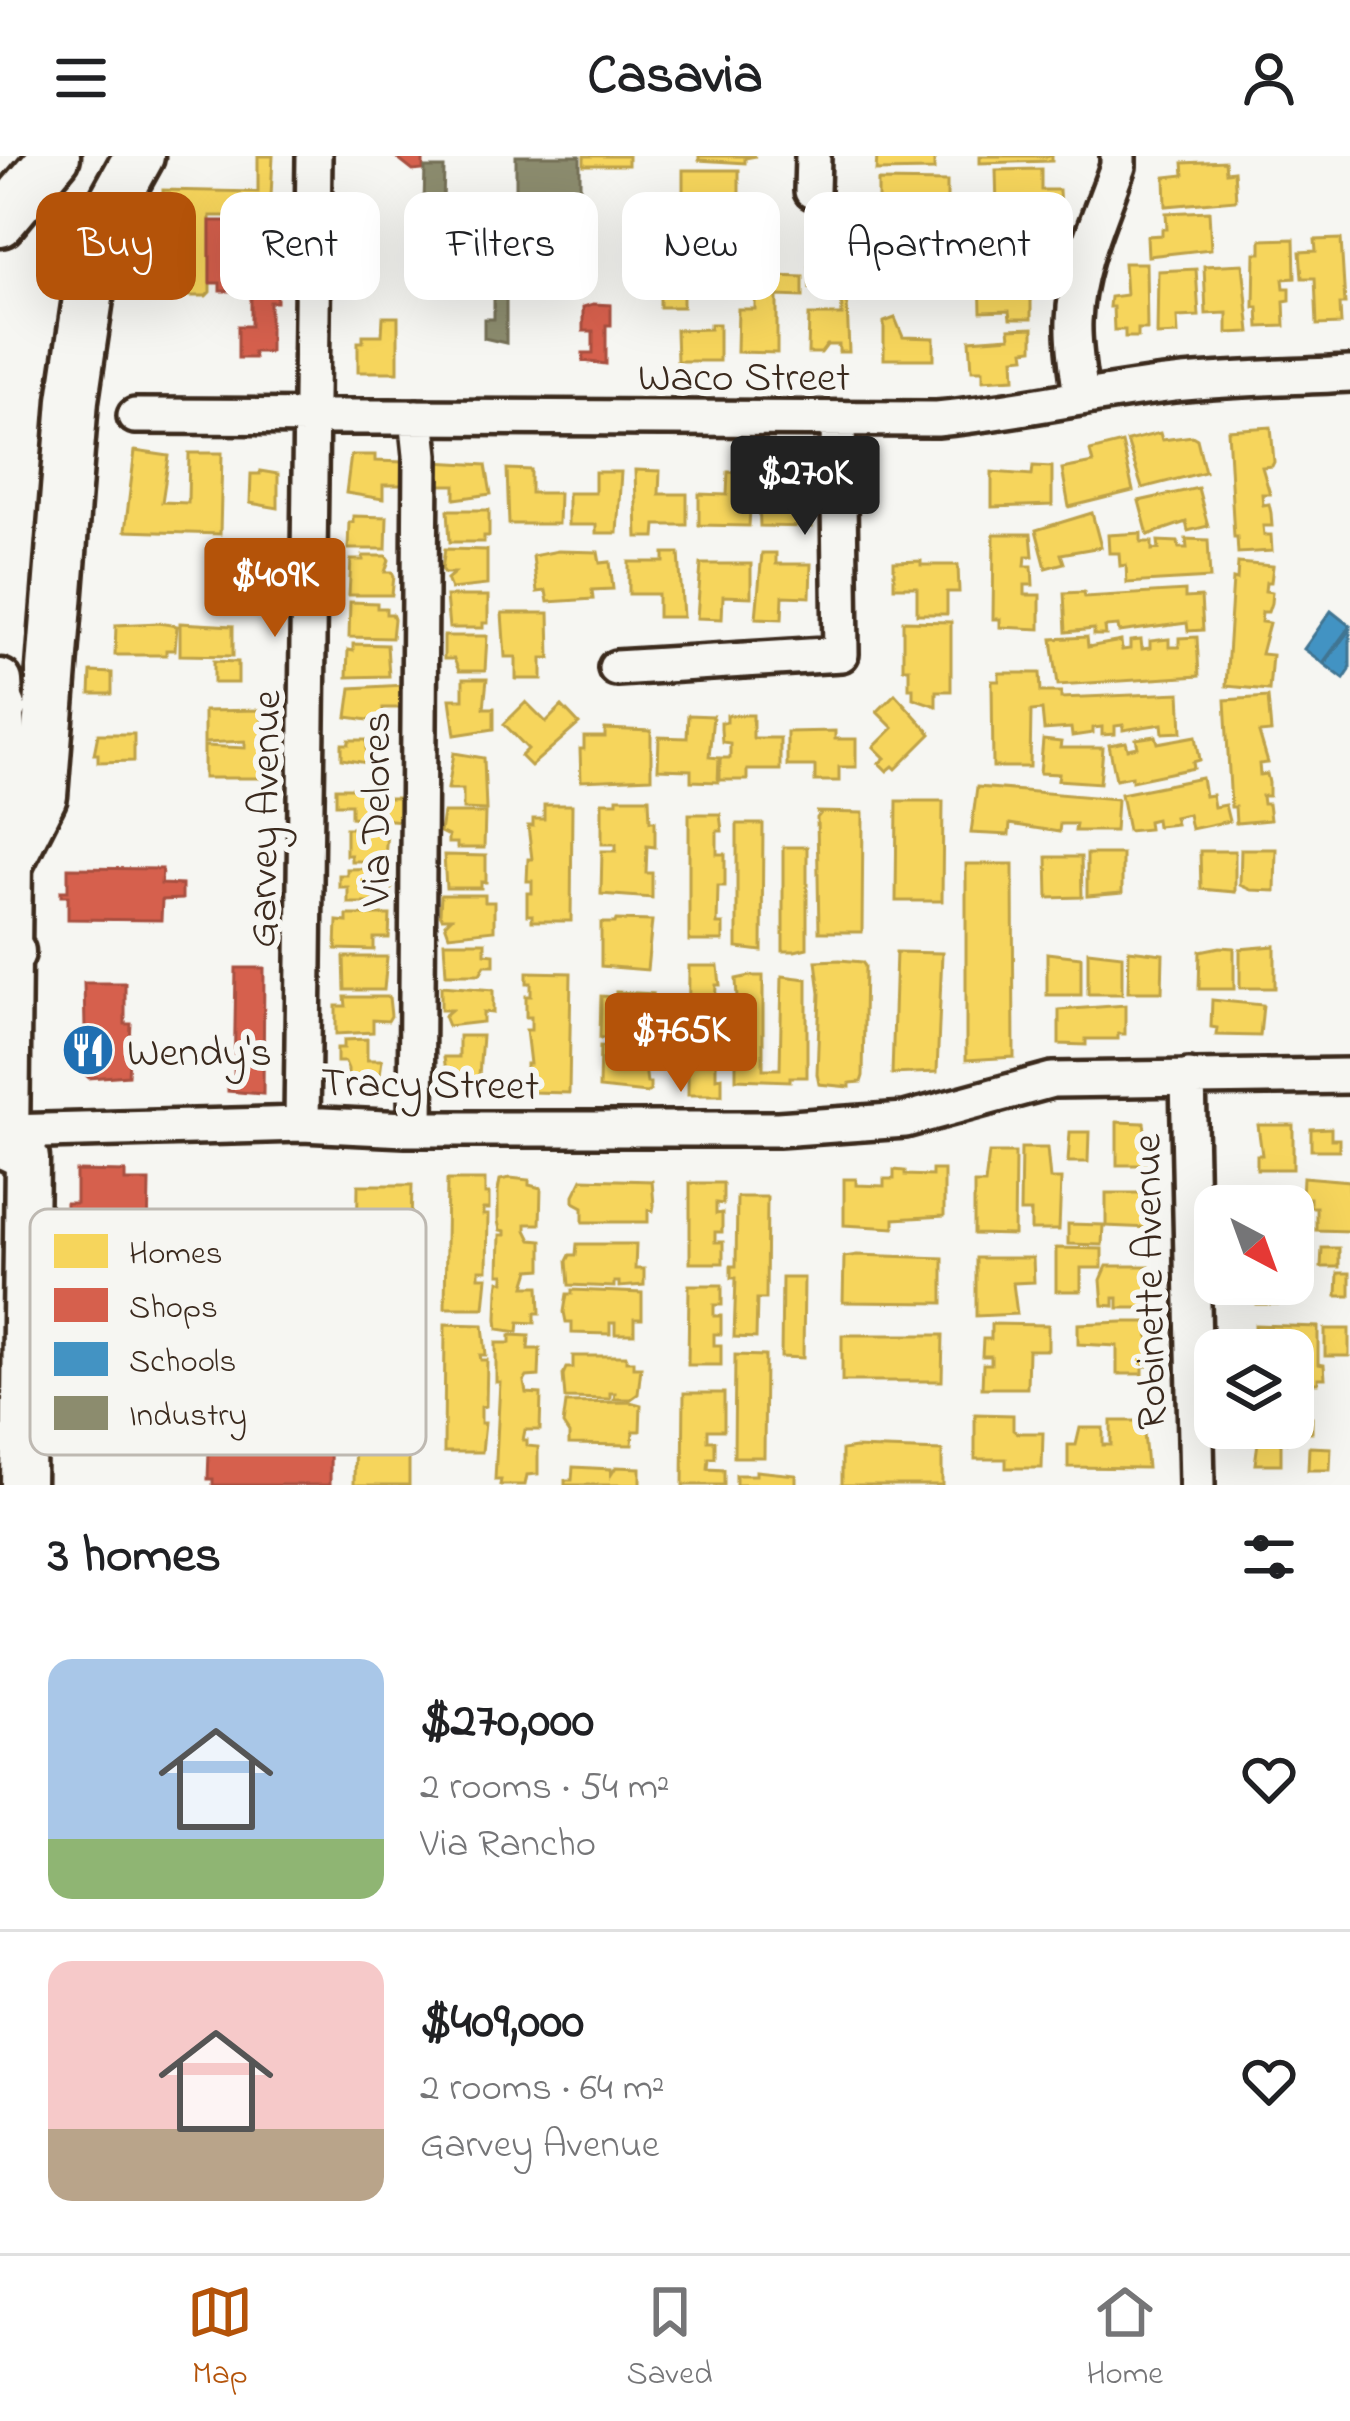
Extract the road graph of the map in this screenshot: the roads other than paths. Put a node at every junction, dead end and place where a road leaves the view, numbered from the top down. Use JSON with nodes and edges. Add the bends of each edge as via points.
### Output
{"nodes":[{"id":1,"x":12,"y":156,"type":"edge"},
{"id":2,"x":55,"y":156,"type":"edge"},
{"id":3,"x":139,"y":156,"type":"edge"},
{"id":4,"x":314,"y":156,"type":"edge"},
{"id":5,"x":813,"y":156,"type":"edge"},
{"id":6,"x":1118,"y":156,"type":"edge"},
{"id":7,"x":0,"y":171,"type":"edge"},
{"id":8,"x":812,"y":191,"type":"dead end"},
{"id":9,"x":0,"y":222,"type":"edge"},
{"id":10,"x":1350,"y":374,"type":"edge"},
{"id":11,"x":1081,"y":397,"type":"junction"},
{"id":12,"x":135,"y":416,"type":"dead end"},
{"id":13,"x":418,"y":417,"type":"junction"},
{"id":14,"x":313,"y":419,"type":"junction"},
{"id":15,"x":838,"y":422,"type":"junction"},
{"id":16,"x":616,"y":668,"type":"dead end"},
{"id":17,"x":0,"y":682,"type":"edge"},
{"id":18,"x":0,"y":708,"type":"edge"},
{"id":19,"x":5,"y":860,"type":"edge"},
{"id":20,"x":5,"y":946,"type":"edge"},
{"id":21,"x":1350,"y":1076,"type":"edge"},
{"id":22,"x":1188,"y":1077,"type":"junction"},
{"id":23,"x":302,"y":1124,"type":"junction"},
{"id":24,"x":416,"y":1129,"type":"junction"},
{"id":25,"x":5,"y":1144,"type":"edge"},
{"id":26,"x":23,"y":1485,"type":"edge"},
{"id":27,"x":1197,"y":1485,"type":"edge"}],
"edges":[{"from":1,"to":7,"type":"highway"},
{"from":2,"to":9,"type":"highway"},
{"from":3,"to":19,"type":"highway","via":[[113,203],[92,271],[73,400],[42,796]]},
{"from":4,"to":14,"type":"street","name":"Garvey Avenue"},
{"from":5,"to":8,"type":"street"},
{"from":6,"to":11,"type":"street","via":[[1077,295]]},
{"from":10,"to":11,"type":"street","name":"Waco Street"},
{"from":11,"to":15,"type":"street","name":"Waco Street","via":[[997,414]]},
{"from":12,"to":14,"type":"street","name":"Waco Street"},
{"from":13,"to":14,"type":"street","name":"Waco Street"},
{"from":13,"to":15,"type":"street","name":"Waco Street"},
{"from":13,"to":24,"type":"street","name":"Via Delores"},
{"from":14,"to":23,"type":"street","name":"Garvey Avenue"},
{"from":15,"to":16,"type":"street","via":[[841,654]]},
{"from":17,"to":18,"type":"main road"},
{"from":18,"to":19,"type":"main road"},
{"from":19,"to":20,"type":"main road"},
{"from":20,"to":25,"type":"main road"},
{"from":21,"to":22,"type":"street","name":"Tracy Street"},
{"from":22,"to":24,"type":"street","name":"Tracy Street","via":[[1052,1080],[905,1120],[778,1129]]},
{"from":22,"to":27,"type":"street","name":"Robinette Avenue"},
{"from":23,"to":24,"type":"street","name":"Tracy Street"},
{"from":23,"to":25,"type":"street","name":"Tracy Street"},
{"from":25,"to":26,"type":"main road","via":[[27,1157]]}]}
